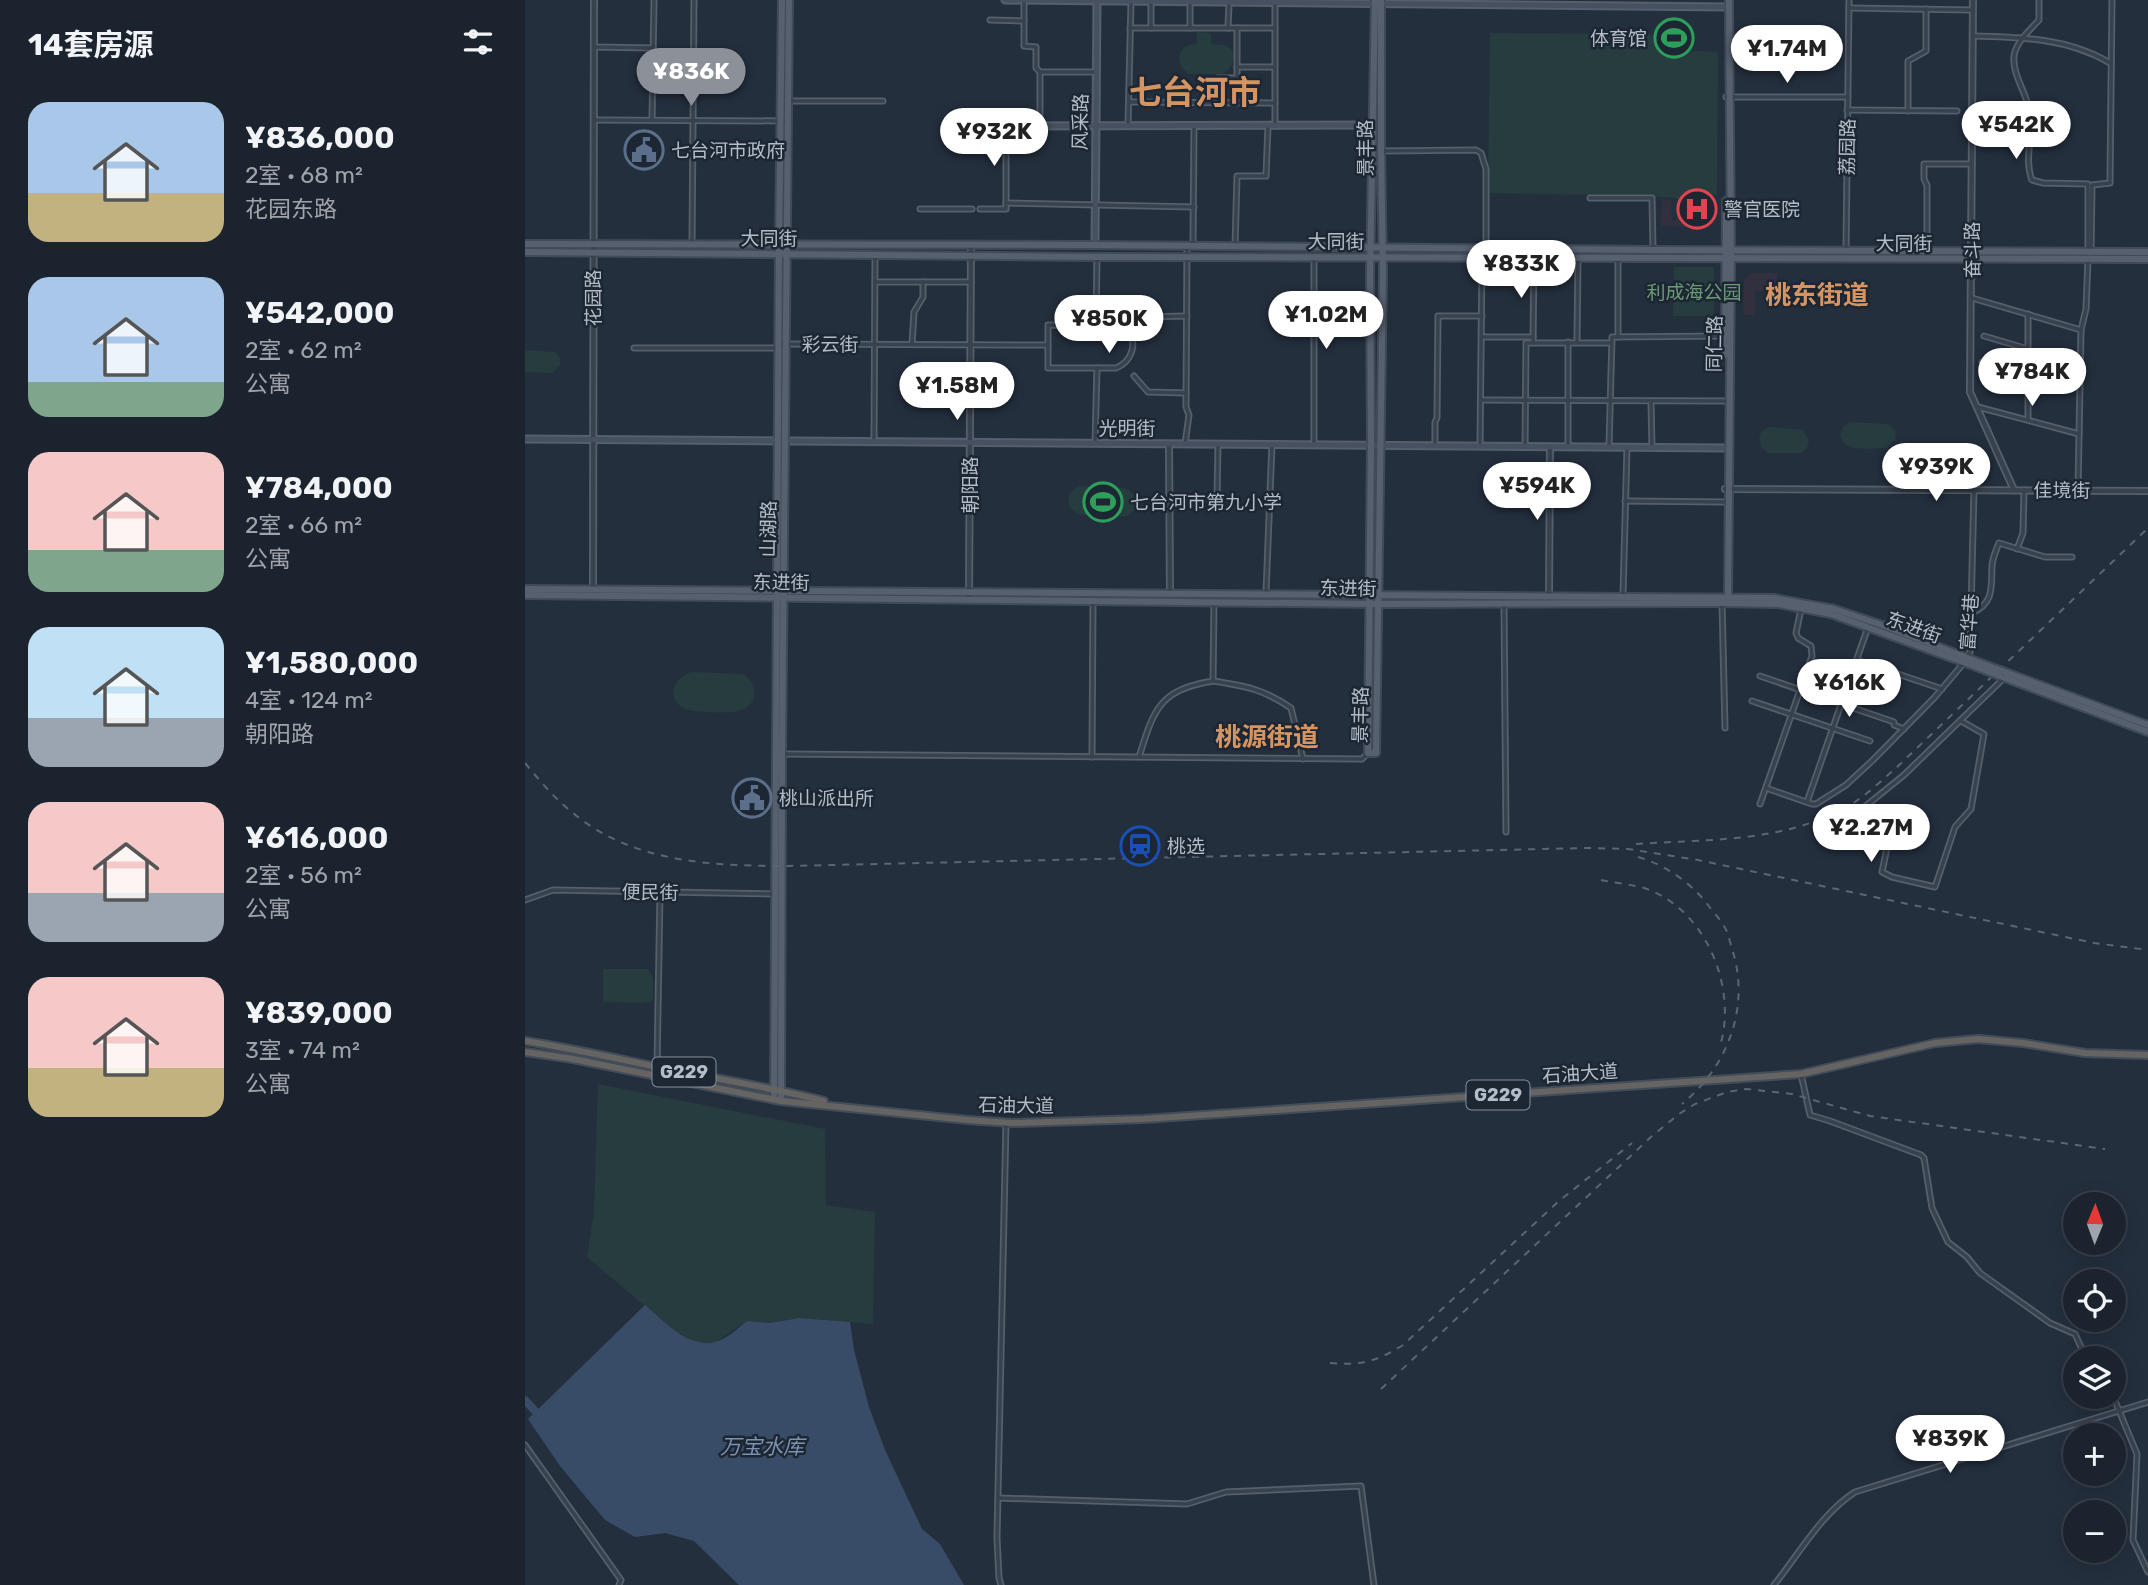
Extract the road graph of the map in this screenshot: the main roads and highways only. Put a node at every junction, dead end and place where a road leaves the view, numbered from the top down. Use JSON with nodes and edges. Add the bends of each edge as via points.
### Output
{"nodes":[{"id":1,"x":782,"y":0,"type":"edge"},
{"id":2,"x":789,"y":0,"type":"edge"},
{"id":3,"x":1005,"y":0,"type":"edge"},
{"id":4,"x":1024,"y":0,"type":"edge"},
{"id":5,"x":1097,"y":0,"type":"edge"},
{"id":6,"x":1131,"y":2,"type":"edge"},
{"id":7,"x":1378,"y":2,"type":"edge"},
{"id":8,"x":1728,"y":4,"type":"edge"},
{"id":9,"x":784,"y":121,"type":"junction"},
{"id":10,"x":1373,"y":125,"type":"junction"},
{"id":11,"x":984,"y":126,"type":"dead end"},
{"id":12,"x":1096,"y":126,"type":"junction"},
{"id":13,"x":525,"y":244,"type":"edge"},
{"id":14,"x":783,"y":245,"type":"junction"},
{"id":15,"x":1095,"y":245,"type":"junction"},
{"id":16,"x":1371,"y":248,"type":"junction"},
{"id":17,"x":1382,"y":248,"type":"junction"},
{"id":18,"x":525,"y":252,"type":"edge"},
{"id":19,"x":2148,"y":252,"type":"edge"},
{"id":20,"x":782,"y":254,"type":"junction"},
{"id":21,"x":1728,"y":254,"type":"junction"},
{"id":22,"x":2089,"y":254,"type":"junction"},
{"id":23,"x":1972,"y":256,"type":"junction"},
{"id":24,"x":1371,"y":257,"type":"junction"},
{"id":25,"x":1383,"y":257,"type":"junction"},
{"id":26,"x":2148,"y":259,"type":"edge"},
{"id":27,"x":525,"y":439,"type":"edge"},
{"id":28,"x":782,"y":440,"type":"junction"},
{"id":29,"x":1375,"y":445,"type":"junction"},
{"id":30,"x":1727,"y":448,"type":"junction"},
{"id":31,"x":1727,"y":489,"type":"junction"},
{"id":32,"x":525,"y":589,"type":"edge"},
{"id":33,"x":593,"y":592,"type":"junction"},
{"id":34,"x":780,"y":594,"type":"junction"},
{"id":35,"x":525,"y":595,"type":"edge"},
{"id":36,"x":969,"y":596,"type":"junction"},
{"id":37,"x":1373,"y":600,"type":"junction"},
{"id":38,"x":1504,"y":600,"type":"junction"},
{"id":39,"x":1725,"y":601,"type":"junction"},
{"id":40,"x":1966,"y":660,"type":"junction"},
{"id":41,"x":2003,"y":675,"type":"junction"},
{"id":42,"x":2148,"y":725,"type":"edge"},
{"id":43,"x":2148,"y":732,"type":"edge"},
{"id":44,"x":1368,"y":753,"type":"road end"},
{"id":45,"x":525,"y":1041,"type":"edge"},
{"id":46,"x":525,"y":1052,"type":"edge"},
{"id":47,"x":2148,"y":1055,"type":"edge"},
{"id":48,"x":778,"y":1090,"type":"junction"},
{"id":49,"x":778,"y":1100,"type":"junction"},
{"id":50,"x":843,"y":1106,"type":"junction"}],
"edges":[{"from":1,"to":9,"type":"main road","name":"山湖路"},
{"from":2,"to":9,"type":"main road","name":"山湖路"},
{"from":3,"to":4,"type":"main road"},
{"from":4,"to":5,"type":"main road"},
{"from":5,"to":6,"type":"main road"},
{"from":5,"to":12,"type":"main road","name":"风采路"},
{"from":6,"to":7,"type":"main road"},
{"from":7,"to":8,"type":"main road"},
{"from":7,"to":10,"type":"main road","name":"景丰路"},
{"from":7,"to":17,"type":"main road","name":"景丰路"},
{"from":8,"to":21,"type":"main road","name":"同仁路"},
{"from":9,"to":14,"type":"main road","name":"山湖路"},
{"from":10,"to":12,"type":"main road"},
{"from":10,"to":16,"type":"main road","name":"景丰路"},
{"from":11,"to":12,"type":"main road"},
{"from":12,"to":15,"type":"main road","name":"风采路"},
{"from":13,"to":14,"type":"main road","name":"大同街"},
{"from":14,"to":15,"type":"main road","name":"大同街"},
{"from":14,"to":20,"type":"main road","name":"山湖路"},
{"from":15,"to":16,"type":"main road","name":"大同街"},
{"from":16,"to":17,"type":"main road","name":"大同街"},
{"from":16,"to":24,"type":"main road","name":"景丰路"},
{"from":17,"to":21,"type":"main road","name":"大同街"},
{"from":17,"to":25,"type":"main road","name":"景丰路"},
{"from":18,"to":20,"type":"main road","name":"大同街"},
{"from":19,"to":22,"type":"main road","name":"大同街"},
{"from":20,"to":24,"type":"main road","name":"大同街"},
{"from":20,"to":28,"type":"main road","name":"山湖路"},
{"from":21,"to":23,"type":"main road","name":"大同街"},
{"from":21,"to":23,"type":"main road","name":"大同街","via":[[1927,251]]},
{"from":21,"to":25,"type":"main road","name":"大同街"},
{"from":21,"to":30,"type":"main road","name":"同仁路"},
{"from":21,"to":30,"type":"main road","name":"同仁路"},
{"from":22,"to":23,"type":"main road","name":"大同街"},
{"from":22,"to":26,"type":"main road","name":"大同街"},
{"from":24,"to":25,"type":"main road","name":"大同街"},
{"from":24,"to":29,"type":"main road","name":"景丰路"},
{"from":25,"to":29,"type":"main road","name":"景丰路"},
{"from":27,"to":28,"type":"main road","name":"光明街"},
{"from":28,"to":29,"type":"main road","name":"光明街"},
{"from":28,"to":34,"type":"main road","name":"山湖路"},
{"from":29,"to":30,"type":"main road","name":"光明街"},
{"from":29,"to":37,"type":"main road","name":"景丰路"},
{"from":30,"to":31,"type":"main road","name":"同仁路"},
{"from":31,"to":39,"type":"main road","name":"同仁路"},
{"from":31,"to":39,"type":"main road","name":"同仁路"},
{"from":32,"to":33,"type":"main road","name":"东进街"},
{"from":33,"to":34,"type":"main road","name":"东进街"},
{"from":33,"to":35,"type":"main road","name":"东进街"},
{"from":34,"to":36,"type":"main road","name":"东进街"},
{"from":34,"to":48,"type":"main road","name":"山湖路"},
{"from":34,"to":48,"type":"main road","name":"山湖路"},
{"from":36,"to":37,"type":"main road","name":"东进街"},
{"from":36,"to":37,"type":"main road","name":"东进街"},
{"from":37,"to":38,"type":"main road","name":"东进街"},
{"from":37,"to":44,"type":"main road","name":"景丰路"},
{"from":38,"to":39,"type":"main road","name":"东进街"},
{"from":38,"to":39,"type":"main road","name":"东进街","via":[[1623,597]]},
{"from":39,"to":40,"type":"main road","name":"东进街","via":[[1831,614]]},
{"from":39,"to":40,"type":"main road","name":"东进街","via":[[1774,598],[1834,610]]},
{"from":40,"to":41,"type":"main road","name":"东进街","bridge":true},
{"from":41,"to":42,"type":"main road","name":"东进街"},
{"from":41,"to":43,"type":"main road","name":"东进街"},
{"from":45,"to":48,"type":"highway","name":"石油大道","number":"G229"},
{"from":46,"to":49,"type":"highway","name":"石油大道","number":"G229"},
{"from":47,"to":50,"type":"highway","name":"石油大道","number":"G229","via":[[2085,1053],[1978,1039],[1935,1043],[1801,1074],[1144,1119],[1006,1122]]},
{"from":48,"to":49,"type":"main road","name":"山湖路"},
{"from":48,"to":50,"type":"highway","name":"石油大道","number":"G229"},
{"from":49,"to":50,"type":"highway","name":"石油大道","number":"G229"}]}
